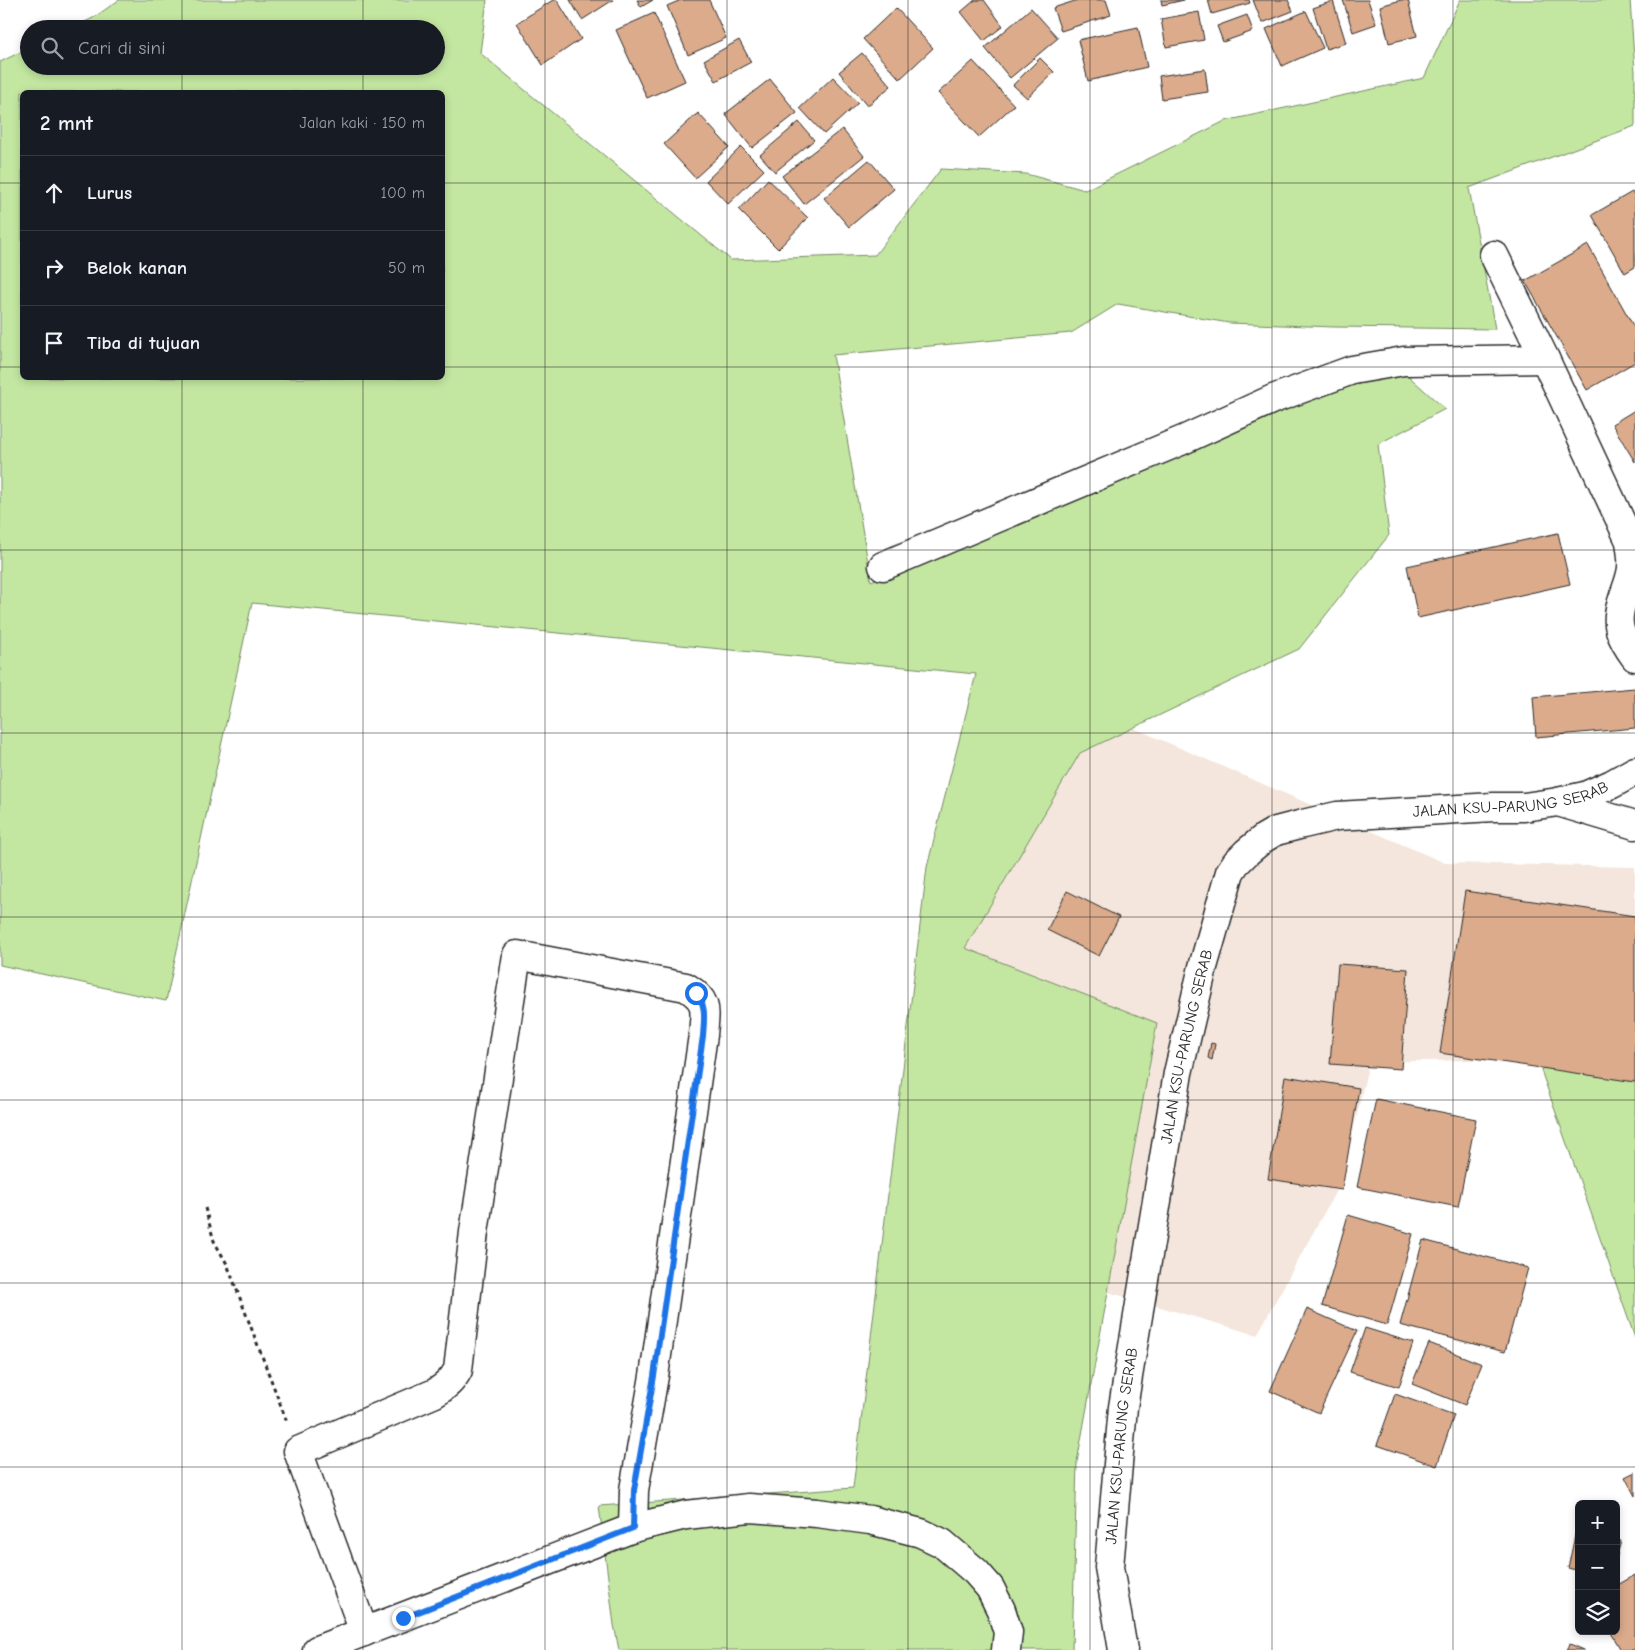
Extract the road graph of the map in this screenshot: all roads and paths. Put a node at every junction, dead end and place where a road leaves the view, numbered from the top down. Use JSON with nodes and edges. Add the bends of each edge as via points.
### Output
{"nodes":[{"id":1,"x":1494,"y":255,"type":"dead end"},
{"id":2,"x":1545,"y":359,"type":"junction"},
{"id":3,"x":883,"y":566,"type":"dead end"},
{"id":4,"x":1635,"y":657,"type":"edge"},
{"id":5,"x":1635,"y":771,"type":"edge"},
{"id":6,"x":1558,"y":802,"type":"junction"},
{"id":7,"x":1635,"y":825,"type":"edge"},
{"id":8,"x":205,"y":1208,"type":"dead end"},
{"id":9,"x":298,"y":1451,"type":"junction"},
{"id":10,"x":633,"y":1528,"type":"junction"},
{"id":11,"x":364,"y":1632,"type":"junction"},
{"id":12,"x":317,"y":1650,"type":"edge"},
{"id":13,"x":1006,"y":1650,"type":"edge"},
{"id":14,"x":1123,"y":1650,"type":"edge"}],
"edges":[{"from":1,"to":2,"type":"street"},
{"from":2,"to":3,"type":"street","via":[[1404,361],[1352,370],[1273,399]]},
{"from":2,"to":4,"type":"street","via":[[1630,540],[1632,570],[1622,602],[1619,628]]},
{"from":5,"to":6,"type":"street","name":"JALAN KSU-PARUNG SERAB","via":[[1585,796]]},
{"from":6,"to":7,"type":"street"},
{"from":6,"to":14,"type":"street","name":"JALAN KSU-PARUNG SERAB","via":[[1524,807],[1337,816],[1276,831],[1247,852],[1230,872],[1178,1072],[1123,1407],[1109,1567]]},
{"from":8,"to":9,"type":"path","via":[[214,1241],[228,1264]]},
{"from":9,"to":10,"type":"street","via":[[434,1393],[446,1386],[458,1370],[474,1232],[517,956],[686,987],[702,999],[703,1036],[654,1376],[634,1490]]},
{"from":9,"to":11,"type":"street"},
{"from":10,"to":11,"type":"street"},
{"from":10,"to":13,"type":"street","via":[[686,1515],[749,1508],[861,1519],[921,1532],[942,1543],[990,1588],[1008,1632]]},
{"from":11,"to":12,"type":"street"}]}
